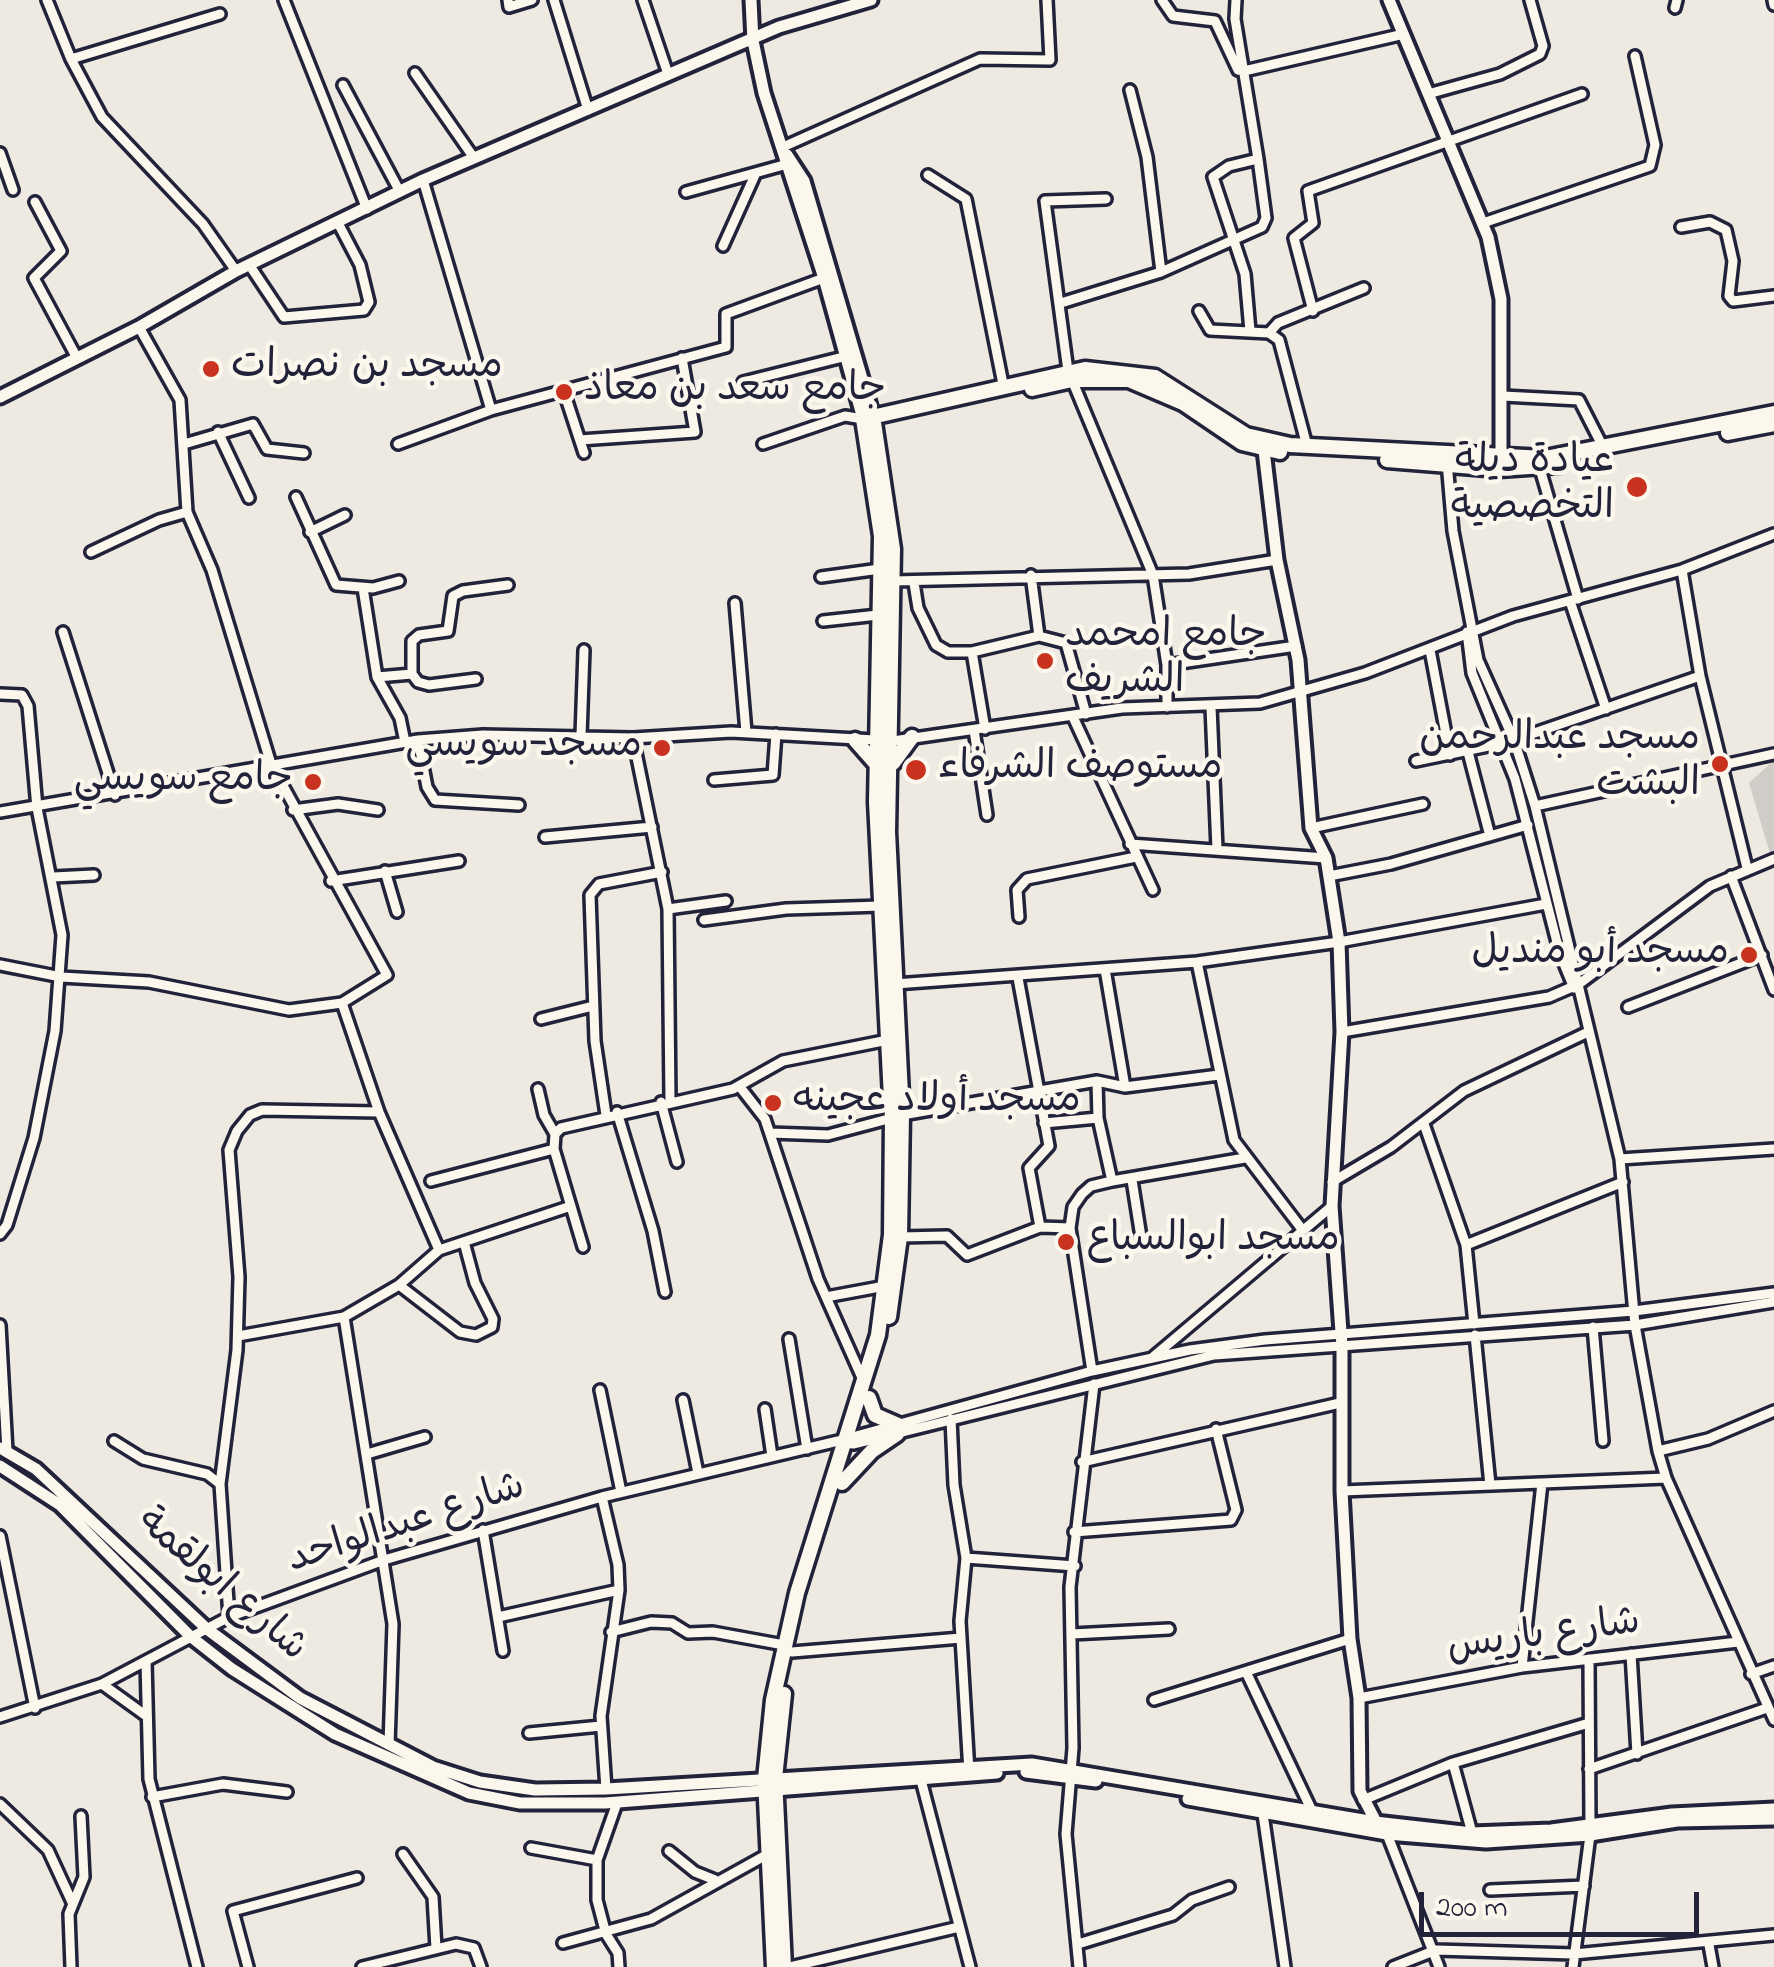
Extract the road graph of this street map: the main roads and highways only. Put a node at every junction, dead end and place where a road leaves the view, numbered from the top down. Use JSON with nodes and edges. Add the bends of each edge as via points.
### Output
{"nodes":[{"id":1,"x":1070,"y":375,"type":"junction"},
{"id":2,"x":1774,"y":413,"type":"edge"},
{"id":3,"x":870,"y":423,"type":"junction"},
{"id":4,"x":1774,"y":424,"type":"edge"},
{"id":5,"x":1262,"y":446,"type":"junction"},
{"id":6,"x":1447,"y":461,"type":"junction"},
{"id":7,"x":1538,"y":463,"type":"junction"},
{"id":8,"x":912,"y":737,"type":"road end"},
{"id":9,"x":855,"y":740,"type":"road end"},
{"id":10,"x":885,"y":741,"type":"junction"},
{"id":11,"x":884,"y":767,"type":"junction"},
{"id":12,"x":897,"y":1117,"type":"junction"},
{"id":13,"x":869,"y":1398,"type":"junction"},
{"id":14,"x":848,"y":1440,"type":"junction"},
{"id":15,"x":842,"y":1483,"type":"junction"},
{"id":16,"x":788,"y":1649,"type":"junction"},
{"id":17,"x":770,"y":1786,"type":"junction"},
{"id":18,"x":774,"y":1967,"type":"edge"},
{"id":19,"x":787,"y":1967,"type":"edge"}],
"edges":[{"from":1,"to":3,"type":"main road"},
{"from":1,"to":3,"type":"main road"},
{"from":1,"to":5,"type":"main road","via":[[1118,370],[1155,377]]},
{"from":2,"to":7,"type":"main road"},
{"from":3,"to":10,"type":"main road","via":[[879,506]]},
{"from":3,"to":10,"type":"main road","via":[[888,497],[893,581]]},
{"from":4,"to":7,"type":"main road"},
{"from":5,"to":6,"type":"main road"},
{"from":5,"to":6,"type":"main road"},
{"from":6,"to":7,"type":"main road"},
{"from":8,"to":11,"type":"main road"},
{"from":9,"to":11,"type":"main road"},
{"from":10,"to":11,"type":"main road"},
{"from":11,"to":12,"type":"main road"},
{"from":11,"to":12,"type":"main road","via":[[881,906]]},
{"from":12,"to":13,"type":"main road","via":[[900,1236],[892,1306]]},
{"from":12,"to":14,"type":"main road","via":[[885,1286]]},
{"from":13,"to":14,"type":"main road"},
{"from":13,"to":15,"type":"main road","via":[[874,1415],[898,1429]]},
{"from":14,"to":15,"type":"main road"},
{"from":14,"to":16,"type":"main road"},
{"from":15,"to":16,"type":"main road"},
{"from":16,"to":17,"type":"main road"},
{"from":17,"to":18,"type":"main road"},
{"from":17,"to":19,"type":"main road"}]}
